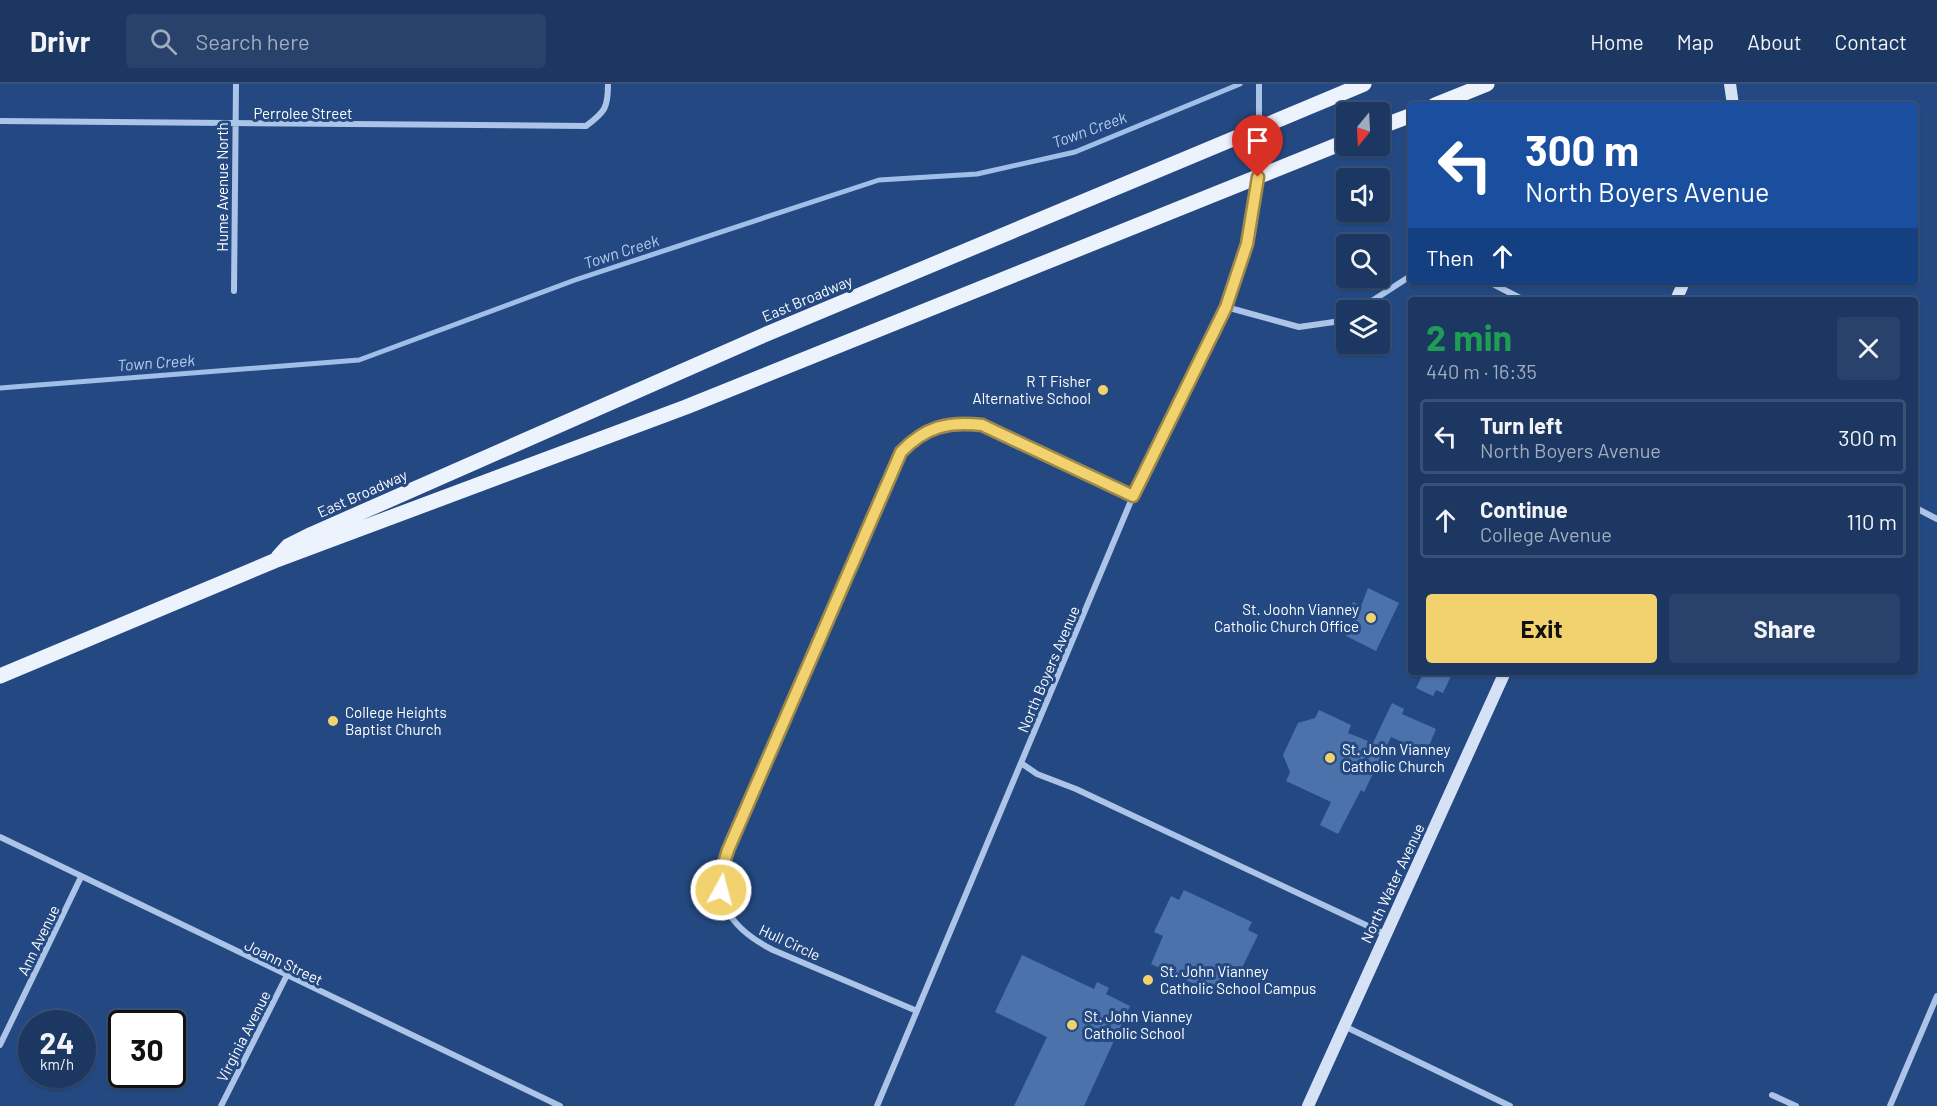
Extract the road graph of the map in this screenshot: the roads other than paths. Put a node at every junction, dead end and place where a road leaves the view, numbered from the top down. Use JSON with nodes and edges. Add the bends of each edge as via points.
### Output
{"nodes":[{"id":1,"x":236,"y":84,"type":"edge"},
{"id":2,"x":608,"y":84,"type":"edge"},
{"id":3,"x":1259,"y":84,"type":"edge"},
{"id":4,"x":1364,"y":84,"type":"edge"},
{"id":5,"x":1487,"y":84,"type":"edge"},
{"id":6,"x":1730,"y":84,"type":"edge"},
{"id":7,"x":1442,"y":102,"type":"edge"},
{"id":8,"x":1733,"y":102,"type":"edge"},
{"id":9,"x":1408,"y":117,"type":"edge"},
{"id":10,"x":0,"y":121,"type":"edge"},
{"id":11,"x":235,"y":124,"type":"junction"},
{"id":12,"x":1390,"y":124,"type":"edge"},
{"id":13,"x":1258,"y":129,"type":"junction"},
{"id":14,"x":1336,"y":145,"type":"edge"},
{"id":15,"x":1258,"y":177,"type":"junction"},
{"id":16,"x":1408,"y":278,"type":"edge"},
{"id":17,"x":1496,"y":285,"type":"edge"},
{"id":18,"x":234,"y":291,"type":"dead end"},
{"id":19,"x":1518,"y":297,"type":"edge"},
{"id":20,"x":1373,"y":300,"type":"edge"},
{"id":21,"x":1226,"y":307,"type":"junction"},
{"id":22,"x":1336,"y":322,"type":"edge"},
{"id":23,"x":1133,"y":496,"type":"junction"},
{"id":24,"x":1918,"y":509,"type":"edge"},
{"id":25,"x":1937,"y":519,"type":"edge"},
{"id":26,"x":315,"y":540,"type":"junction"},
{"id":27,"x":1504,"y":675,"type":"edge"},
{"id":28,"x":0,"y":676,"type":"edge"},
{"id":29,"x":1021,"y":763,"type":"junction"},
{"id":30,"x":0,"y":837,"type":"edge"},
{"id":31,"x":81,"y":877,"type":"junction"},
{"id":32,"x":1385,"y":934,"type":"junction"},
{"id":33,"x":286,"y":976,"type":"junction"},
{"id":34,"x":1937,"y":996,"type":"edge"},
{"id":35,"x":917,"y":1011,"type":"junction"},
{"id":36,"x":1344,"y":1026,"type":"junction"},
{"id":37,"x":0,"y":1045,"type":"edge"},
{"id":38,"x":1772,"y":1095,"type":"dead end"},
{"id":39,"x":221,"y":1106,"type":"edge"},
{"id":40,"x":560,"y":1106,"type":"edge"},
{"id":41,"x":877,"y":1106,"type":"edge"},
{"id":42,"x":1308,"y":1106,"type":"edge"},
{"id":43,"x":1510,"y":1106,"type":"edge"},
{"id":44,"x":1796,"y":1106,"type":"edge"},
{"id":45,"x":1890,"y":1106,"type":"edge"}],
"edges":[{"from":1,"to":11,"type":"street","name":"Hume Avenue North"},
{"from":2,"to":11,"type":"street","name":"Perrolee Street","via":[[608,102],[602,114],[586,126]]},
{"from":3,"to":13,"type":"street","name":"North Boyers Avenue"},
{"from":4,"to":13,"type":"main road","name":"East Broadway"},
{"from":5,"to":7,"type":"main road"},
{"from":6,"to":8,"type":"main road"},
{"from":9,"to":12,"type":"main road"},
{"from":10,"to":11,"type":"street","name":"Perrolee Street"},
{"from":11,"to":18,"type":"street","name":"Hume Avenue North"},
{"from":13,"to":15,"type":"street","name":"North Boyers Avenue"},
{"from":13,"to":26,"type":"main road","name":"East Broadway","via":[[762,336]]},
{"from":14,"to":15,"type":"main road","name":"East Broadway"},
{"from":15,"to":21,"type":"street","name":"North Boyers Avenue","via":[[1247,244]]},
{"from":15,"to":26,"type":"main road","name":"East Broadway","via":[[686,406]]},
{"from":16,"to":20,"type":"street"},
{"from":17,"to":19,"type":"street"},
{"from":21,"to":22,"type":"street","via":[[1299,327]]},
{"from":21,"to":23,"type":"street","name":"North Boyers Avenue"},
{"from":23,"to":29,"type":"street","name":"North Boyers Avenue"},
{"from":23,"to":35,"type":"street","name":"Hull Circle","via":[[982,425],[942,426],[917,436],[901,452],[891,473],[728,850],[721,890],[725,909],[737,927],[773,950]]},
{"from":24,"to":25,"type":"street"},
{"from":26,"to":28,"type":"main road","name":"East Broadway","via":[[274,561]]},
{"from":27,"to":32,"type":"main road","name":"North Water Avenue"},
{"from":29,"to":32,"type":"street","via":[[1037,774]]},
{"from":29,"to":35,"type":"street","name":"North Boyers Avenue"},
{"from":30,"to":31,"type":"street","name":"Joann Street"},
{"from":31,"to":33,"type":"street","name":"Joann Street"},
{"from":31,"to":37,"type":"street","name":"Ann Avenue"},
{"from":32,"to":36,"type":"main road","name":"North Water Avenue"},
{"from":33,"to":39,"type":"street","name":"Virginia Avenue"},
{"from":33,"to":40,"type":"street","name":"Joann Street"},
{"from":34,"to":45,"type":"street"},
{"from":35,"to":41,"type":"street","name":"North Boyers Avenue"},
{"from":36,"to":42,"type":"main road","name":"North Water Avenue"},
{"from":36,"to":43,"type":"street"},
{"from":38,"to":44,"type":"street"}]}
